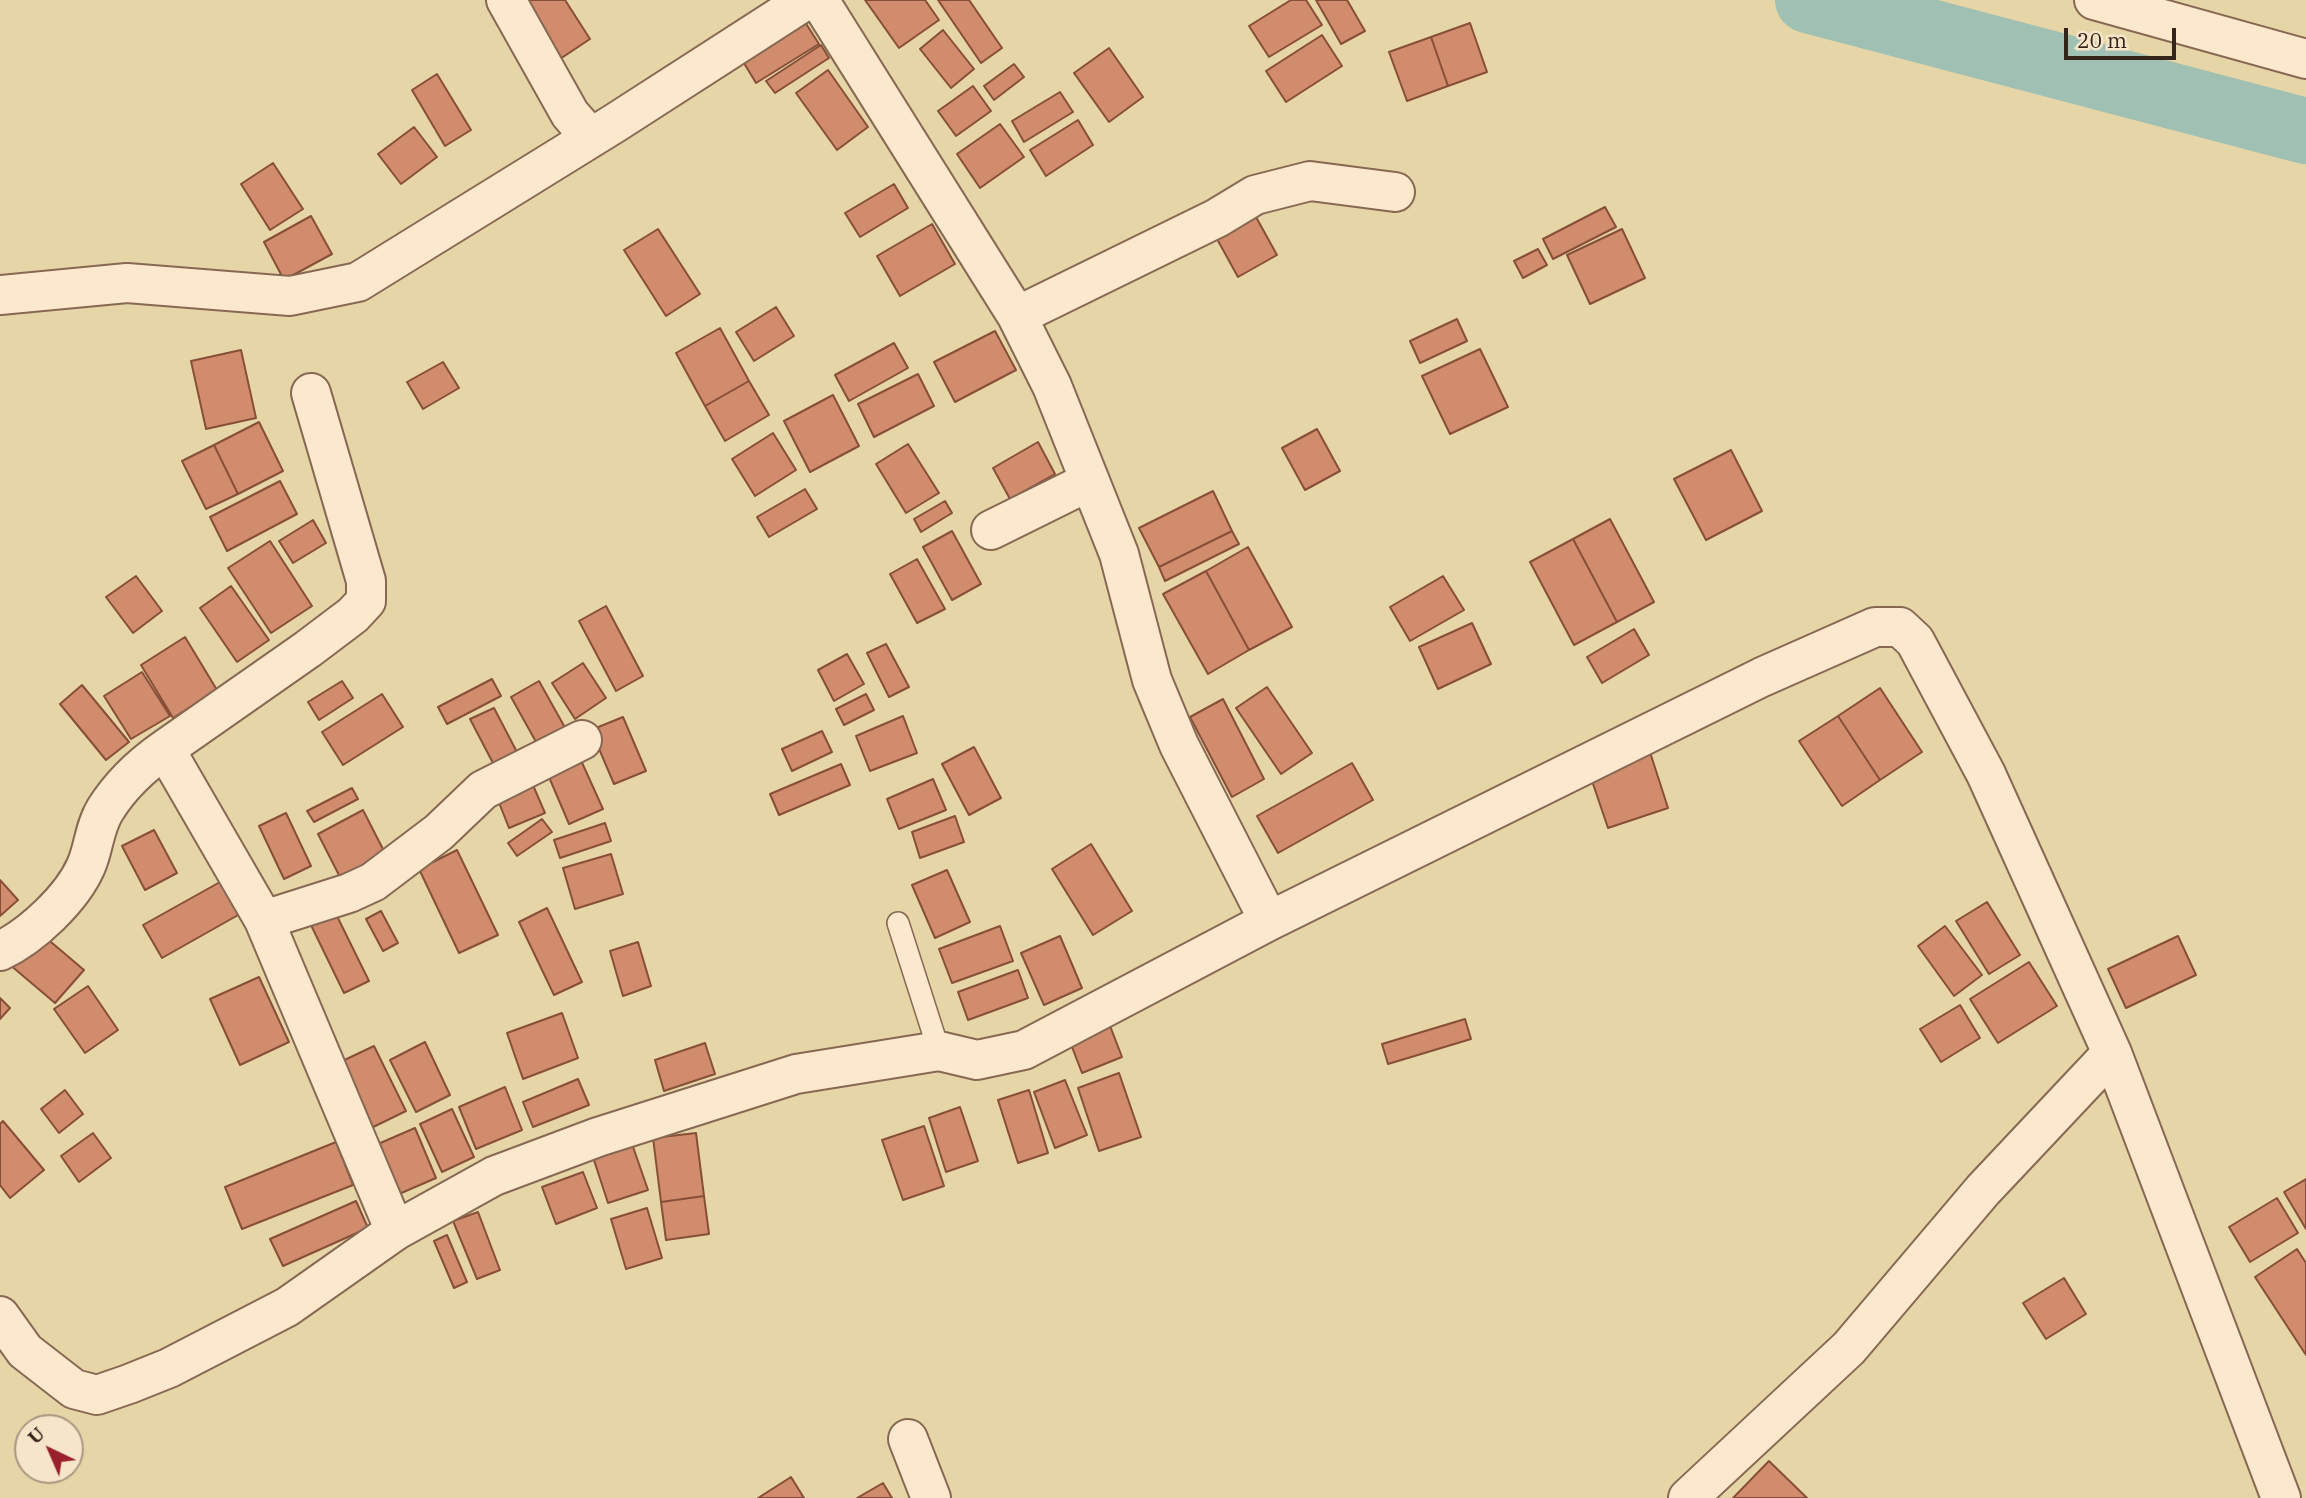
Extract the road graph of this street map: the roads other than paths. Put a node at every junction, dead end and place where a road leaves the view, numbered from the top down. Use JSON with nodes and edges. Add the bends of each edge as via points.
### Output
{"nodes":[{"id":1,"x":506,"y":0,"type":"edge"},
{"id":2,"x":806,"y":0,"type":"edge"},
{"id":3,"x":819,"y":0,"type":"edge"},
{"id":4,"x":2094,"y":0,"type":"edge"},
{"id":5,"x":2306,"y":59,"type":"edge"},
{"id":6,"x":591,"y":138,"type":"junction"},
{"id":7,"x":1395,"y":192,"type":"dead end"},
{"id":8,"x":0,"y":295,"type":"edge"},
{"id":9,"x":1017,"y":316,"type":"junction"},
{"id":10,"x":311,"y":393,"type":"dead end"},
{"id":11,"x":1090,"y":481,"type":"junction"},
{"id":12,"x":991,"y":530,"type":"dead end"},
{"id":13,"x":582,"y":740,"type":"dead end"},
{"id":14,"x":164,"y":749,"type":"junction"},
{"id":15,"x":264,"y":920,"type":"junction"},
{"id":16,"x":1269,"y":920,"type":"junction"},
{"id":17,"x":898,"y":923,"type":"dead end"},
{"id":18,"x":0,"y":951,"type":"edge"},
{"id":19,"x":939,"y":1051,"type":"junction"},
{"id":20,"x":2112,"y":1053,"type":"junction"},
{"id":21,"x":395,"y":1231,"type":"junction"},
{"id":22,"x":0,"y":1316,"type":"edge"},
{"id":23,"x":908,"y":1439,"type":"dead end"},
{"id":24,"x":931,"y":1498,"type":"edge"},
{"id":25,"x":1688,"y":1498,"type":"edge"},
{"id":26,"x":2281,"y":1498,"type":"edge"}],
"edges":[{"from":1,"to":6,"type":"street","via":[[570,114]]},
{"from":2,"to":6,"type":"street"},
{"from":3,"to":9,"type":"street"},
{"from":4,"to":5,"type":"street"},
{"from":6,"to":8,"type":"street","via":[[358,282],[290,296],[127,283]]},
{"from":7,"to":9,"type":"street","via":[[1310,181],[1255,195]]},
{"from":9,"to":11,"type":"street","via":[[1052,386]]},
{"from":10,"to":14,"type":"street","via":[[366,581],[366,601],[326,635]]},
{"from":11,"to":12,"type":"street"},
{"from":11,"to":16,"type":"street","via":[[1119,554],[1152,680],[1179,745]]},
{"from":13,"to":15,"type":"street","via":[[483,790],[439,832],[373,882]]},
{"from":14,"to":15,"type":"street"},
{"from":14,"to":18,"type":"street","via":[[146,762],[104,811],[88,863],[72,893]]},
{"from":15,"to":21,"type":"street"},
{"from":16,"to":19,"type":"street","via":[[1024,1050],[976,1060]]},
{"from":16,"to":20,"type":"street","via":[[1762,677],[1875,627],[1900,627],[1915,640],[1986,774]]},
{"from":17,"to":19,"type":"lane"},
{"from":19,"to":21,"type":"street","via":[[796,1074],[598,1137],[494,1176]]},
{"from":20,"to":25,"type":"street","via":[[1983,1190],[1849,1349]]},
{"from":20,"to":26,"type":"street"},
{"from":21,"to":22,"type":"street","via":[[287,1307],[169,1368],[97,1395],[74,1389],[25,1351]]},
{"from":23,"to":24,"type":"street"}]}
